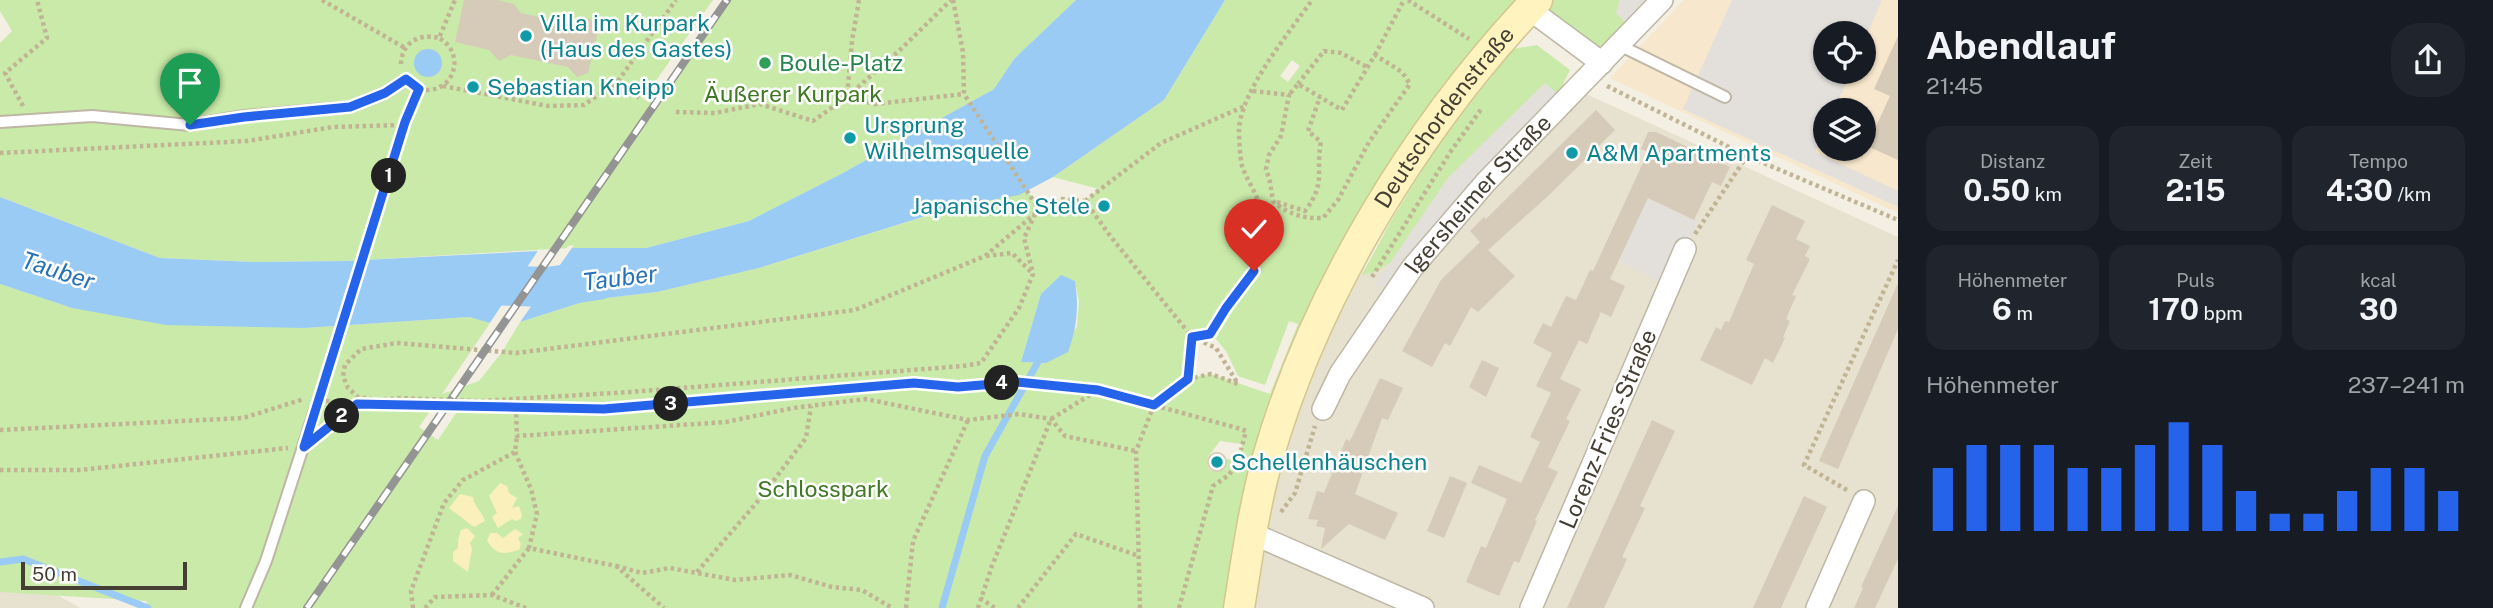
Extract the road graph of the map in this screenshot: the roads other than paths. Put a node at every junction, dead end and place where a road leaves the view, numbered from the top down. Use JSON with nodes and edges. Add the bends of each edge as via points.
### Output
{"nodes":[{"id":1,"x":1662,"y":0,"type":"edge"},
{"id":2,"x":1533,"y":5,"type":"edge"},
{"id":3,"x":1619,"y":45,"type":"junction"},
{"id":4,"x":1595,"y":70,"type":"junction"},
{"id":5,"x":406,"y":79,"type":"road end"},
{"id":6,"x":1725,"y":97,"type":"dead end"},
{"id":7,"x":0,"y":122,"type":"edge"},
{"id":8,"x":1685,"y":249,"type":"road end"},
{"id":9,"x":1323,"y":409,"type":"road end"},
{"id":10,"x":315,"y":410,"type":"road end"},
{"id":11,"x":1864,"y":501,"type":"road end"},
{"id":12,"x":1251,"y":533,"type":"junction"},
{"id":13,"x":246,"y":608,"type":"edge"},
{"id":14,"x":1239,"y":608,"type":"edge"},
{"id":15,"x":1423,"y":608,"type":"edge"},
{"id":16,"x":1531,"y":608,"type":"edge"},
{"id":17,"x":1817,"y":608,"type":"edge"}],
"edges":[{"from":1,"to":3,"type":"street","name":"Igersheimer Straße"},
{"from":2,"to":4,"type":"street"},
{"from":2,"to":12,"type":"street","name":"Deutschordenstraße","via":[[1485,57],[1358,242],[1291,387],[1267,459]]},
{"from":3,"to":4,"type":"street","name":"Igersheimer Straße"},
{"from":3,"to":6,"type":"lane"},
{"from":4,"to":9,"type":"street","name":"Igersheimer Straße","via":[[1486,182],[1412,268],[1340,374]]},
{"from":5,"to":7,"type":"lane","via":[[350,107],[190,125],[92,116]]},
{"from":8,"to":16,"type":"street","name":"Lorenz-Fries-Straße"},
{"from":10,"to":13,"type":"lane"},
{"from":11,"to":17,"type":"street"},
{"from":12,"to":14,"type":"street"},
{"from":12,"to":15,"type":"street"}]}
